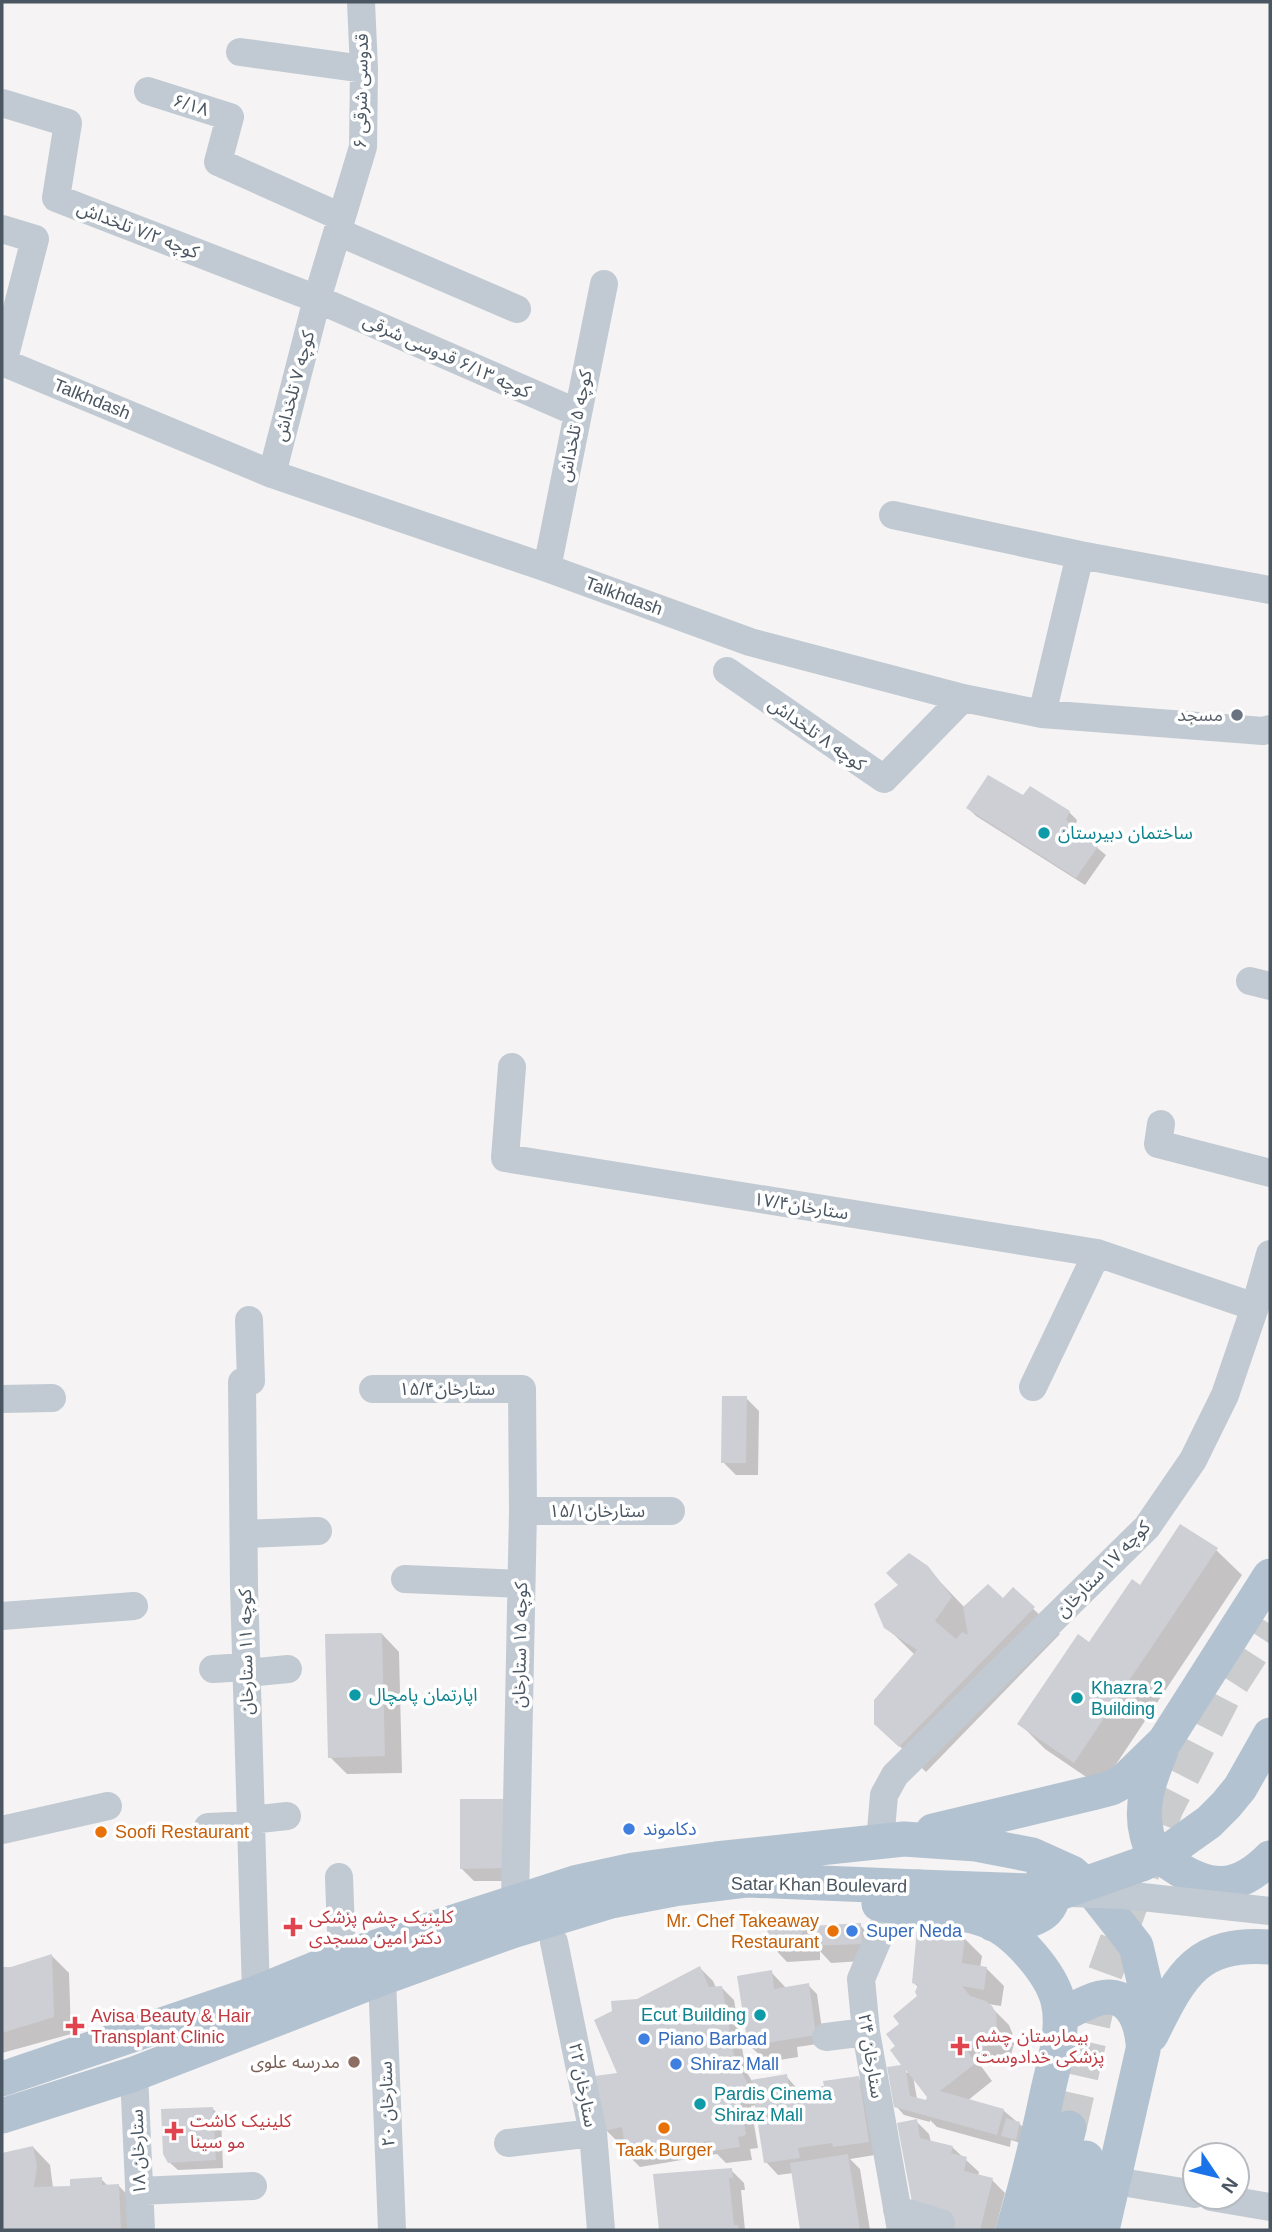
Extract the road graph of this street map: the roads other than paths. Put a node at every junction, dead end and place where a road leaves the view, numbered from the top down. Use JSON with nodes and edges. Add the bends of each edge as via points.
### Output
{"nodes":[{"id":1,"x":361,"y":2,"type":"edge"},
{"id":2,"x":240,"y":52,"type":"dead end"},
{"id":3,"x":364,"y":69,"type":"junction"},
{"id":4,"x":148,"y":91,"type":"dead end"},
{"id":5,"x":2,"y":103,"type":"edge"},
{"id":6,"x":340,"y":225,"type":"junction"},
{"id":7,"x":2,"y":229,"type":"edge"},
{"id":8,"x":604,"y":284,"type":"dead end"},
{"id":9,"x":317,"y":299,"type":"junction"},
{"id":10,"x":517,"y":309,"type":"dead end"},
{"id":11,"x":2,"y":363,"type":"edge"},
{"id":12,"x":578,"y":413,"type":"junction"},
{"id":13,"x":272,"y":474,"type":"junction"},
{"id":14,"x":893,"y":514,"type":"dead end"},
{"id":15,"x":1080,"y":555,"type":"junction"},
{"id":16,"x":547,"y":568,"type":"junction"},
{"id":17,"x":1270,"y":590,"type":"edge"},
{"id":18,"x":727,"y":671,"type":"dead end"},
{"id":19,"x":962,"y":698,"type":"junction"},
{"id":20,"x":1042,"y":714,"type":"junction"},
{"id":21,"x":1270,"y":729,"type":"edge"},
{"id":22,"x":512,"y":1067,"type":"dead end"},
{"id":23,"x":1161,"y":1124,"type":"dead end"},
{"id":24,"x":1270,"y":1173,"type":"edge"},
{"id":25,"x":1097,"y":1254,"type":"junction"},
{"id":26,"x":1270,"y":1254,"type":"edge"},
{"id":27,"x":1255,"y":1307,"type":"junction"},
{"id":28,"x":249,"y":1320,"type":"dead end"},
{"id":29,"x":1033,"y":1387,"type":"dead end"},
{"id":30,"x":373,"y":1389,"type":"dead end"},
{"id":31,"x":522,"y":1389,"type":"joint"},
{"id":32,"x":52,"y":1398,"type":"dead end"},
{"id":33,"x":2,"y":1399,"type":"edge"},
{"id":34,"x":523,"y":1511,"type":"junction"},
{"id":35,"x":670,"y":1511,"type":"dead end"},
{"id":36,"x":318,"y":1531,"type":"dead end"},
{"id":37,"x":245,"y":1534,"type":"junction"},
{"id":38,"x":1270,"y":1576,"type":"edge"},
{"id":39,"x":405,"y":1579,"type":"dead end"},
{"id":40,"x":521,"y":1584,"type":"junction"},
{"id":41,"x":134,"y":1606,"type":"dead end"},
{"id":42,"x":2,"y":1616,"type":"edge"},
{"id":43,"x":213,"y":1669,"type":"dead end"},
{"id":44,"x":288,"y":1669,"type":"dead end"},
{"id":45,"x":246,"y":1670,"type":"junction"},
{"id":46,"x":1270,"y":1735,"type":"edge"},
{"id":47,"x":1165,"y":1741,"type":"junction"},
{"id":48,"x":108,"y":1806,"type":"dead end"},
{"id":49,"x":287,"y":1816,"type":"dead end"},
{"id":50,"x":251,"y":1822,"type":"junction"},
{"id":51,"x":208,"y":1827,"type":"dead end"},
{"id":52,"x":2,"y":1830,"type":"edge"},
{"id":53,"x":892,"y":1840,"type":"junction"},
{"id":54,"x":1021,"y":1854,"type":"junction"},
{"id":55,"x":1270,"y":1858,"type":"edge"},
{"id":56,"x":339,"y":1877,"type":"dead end"},
{"id":57,"x":1193,"y":1879,"type":"junction"},
{"id":58,"x":1062,"y":1892,"type":"junction"},
{"id":59,"x":905,"y":1897,"type":"junction"},
{"id":60,"x":1270,"y":1911,"type":"edge"},
{"id":61,"x":513,"y":1916,"type":"junction"},
{"id":62,"x":993,"y":1924,"type":"junction"},
{"id":63,"x":1270,"y":1925,"type":"edge"},
{"id":64,"x":554,"y":1942,"type":"junction"},
{"id":65,"x":1270,"y":1947,"type":"edge"},
{"id":66,"x":342,"y":1958,"type":"junction"},
{"id":67,"x":382,"y":1978,"type":"junction"},
{"id":68,"x":256,"y":1993,"type":"junction"},
{"id":69,"x":1060,"y":2016,"type":"junction"},
{"id":70,"x":866,"y":2032,"type":"junction"},
{"id":71,"x":825,"y":2038,"type":"dead end"},
{"id":72,"x":1143,"y":2050,"type":"junction"},
{"id":73,"x":134,"y":2074,"type":"junction"},
{"id":74,"x":2,"y":2079,"type":"edge"},
{"id":75,"x":2,"y":2116,"type":"edge"},
{"id":76,"x":593,"y":2133,"type":"junction"},
{"id":77,"x":508,"y":2143,"type":"dead end"},
{"id":78,"x":1115,"y":2181,"type":"junction"},
{"id":79,"x":253,"y":2186,"type":"dead end"},
{"id":80,"x":139,"y":2191,"type":"junction"},
{"id":81,"x":1181,"y":2192,"type":"edge"},
{"id":82,"x":1251,"y":2204,"type":"edge"},
{"id":83,"x":1270,"y":2207,"type":"edge"},
{"id":84,"x":899,"y":2220,"type":"edge"},
{"id":85,"x":941,"y":2223,"type":"dead end"},
{"id":86,"x":141,"y":2230,"type":"edge"},
{"id":87,"x":392,"y":2230,"type":"edge"},
{"id":88,"x":601,"y":2230,"type":"edge"},
{"id":89,"x":1013,"y":2230,"type":"edge"},
{"id":90,"x":1044,"y":2230,"type":"edge"},
{"id":91,"x":1070,"y":2230,"type":"edge"},
{"id":92,"x":1102,"y":2230,"type":"edge"}],
"edges":[{"from":1,"to":3,"type":"street","name":"قدوسی شرقی ۶"},
{"from":2,"to":3,"type":"street"},
{"from":3,"to":6,"type":"street","name":"قدوسی شرقی ۶","via":[[363,147]]},
{"from":4,"to":6,"type":"street","name":"۶/۱۸","via":[[230,117],[218,162]]},
{"from":5,"to":9,"type":"street","name":"کوچه ۷/۲ تلخداش","via":[[68,123],[56,198]]},
{"from":6,"to":9,"type":"street","name":"قدوسی شرقی ۶"},
{"from":6,"to":10,"type":"street"},
{"from":7,"to":11,"type":"street","via":[[35,239]]},
{"from":8,"to":12,"type":"street","name":"کوچه ۵ تلخداش"},
{"from":9,"to":12,"type":"street","name":"کوچه ۶/۱۳ قدوسی شرقی"},
{"from":9,"to":13,"type":"street","name":"کوچه ۷ تلخداش"},
{"from":11,"to":13,"type":"street","name":"Talkhdash"},
{"from":12,"to":16,"type":"street","name":"کوچه ۵ تلخداش"},
{"from":13,"to":16,"type":"street","name":"Talkhdash"},
{"from":14,"to":15,"type":"street"},
{"from":15,"to":17,"type":"street"},
{"from":15,"to":20,"type":"street"},
{"from":16,"to":19,"type":"street","name":"Talkhdash","via":[[750,642]]},
{"from":18,"to":19,"type":"street","name":"کوچه ۸ تلخداش","via":[[884,779]]},
{"from":19,"to":20,"type":"street","name":"Talkhdash"},
{"from":20,"to":21,"type":"street","name":"Talkhdash"},
{"from":22,"to":25,"type":"street","name":"ستارخان۱۷/۴","via":[[505,1158]]},
{"from":23,"to":24,"type":"street","via":[[1158,1144]]},
{"from":25,"to":27,"type":"street","name":"ستارخان۱۷/۴"},
{"from":25,"to":29,"type":"street"},
{"from":26,"to":27,"type":"street","name":"کوچه ۱۷ ستارخان"},
{"from":27,"to":53,"type":"street","name":"کوچه ۱۷ ستارخان","via":[[1225,1395],[1193,1460],[1147,1527],[895,1775],[884,1795]]},
{"from":28,"to":37,"type":"street","name":"کوچه ۱۱ ستارخان","via":[[251,1381],[242,1382]]},
{"from":30,"to":31,"type":"street","name":"ستارخان۱۵/۴"},
{"from":31,"to":34,"type":"street","name":"کوچه ۱۵ ستارخان"},
{"from":32,"to":33,"type":"street"},
{"from":34,"to":35,"type":"street","name":"ستارخان۱۵/۱"},
{"from":34,"to":40,"type":"street","name":"کوچه ۱۵ ستارخان"},
{"from":36,"to":37,"type":"street"},
{"from":37,"to":45,"type":"street","name":"کوچه ۱۱ ستارخان"},
{"from":38,"to":47,"type":"main road"},
{"from":39,"to":40,"type":"street"},
{"from":40,"to":61,"type":"street","name":"کوچه ۱۵ ستارخان"},
{"from":41,"to":42,"type":"street"},
{"from":43,"to":45,"type":"street"},
{"from":44,"to":45,"type":"street"},
{"from":45,"to":50,"type":"street","name":"کوچه ۱۱ ستارخان"},
{"from":46,"to":58,"type":"main road","bridge":true,"via":[[1240,1788],[1209,1822],[1167,1852]]},
{"from":47,"to":53,"type":"main road","via":[[1111,1788]]},
{"from":47,"to":57,"type":"main road","via":[[1146,1790],[1147,1838],[1156,1854]]},
{"from":48,"to":52,"type":"street"},
{"from":49,"to":50,"type":"street"},
{"from":50,"to":51,"type":"street"},
{"from":50,"to":68,"type":"street","name":"کوچه ۱۱ ستارخان"},
{"from":53,"to":54,"type":"main road","via":[[976,1844]]},
{"from":53,"to":61,"type":"main road","name":"Satar Khan Boulevard","via":[[633,1870],[578,1882]]},
{"from":54,"to":62,"type":"main road","via":[[1052,1878],[1055,1888],[1050,1907],[1029,1920]]},
{"from":54,"to":72,"type":"main road","via":[[1072,1873],[1096,1895],[1136,1946],[1150,2002]]},
{"from":55,"to":57,"type":"main road","via":[[1246,1877],[1227,1884]]},
{"from":56,"to":66,"type":"street"},
{"from":57,"to":63,"type":"main road"},
{"from":58,"to":59,"type":"main road","bridge":true},
{"from":58,"to":60,"type":"street","bridge":true},
{"from":59,"to":61,"type":"main road","name":"Satar Khan Boulevard","via":[[748,1880]]},
{"from":59,"to":62,"type":"main road"},
{"from":59,"to":64,"type":"main road","via":[[828,1895],[758,1901],[650,1916]]},
{"from":59,"to":70,"type":"street","name":"۲۴ ستارخان","via":[[861,1979]]},
{"from":61,"to":64,"type":"main road"},
{"from":61,"to":66,"type":"main road","name":"Satar Khan Boulevard"},
{"from":61,"to":67,"type":"main road","name":"Satar Khan Boulevard"},
{"from":62,"to":69,"type":"main road","via":[[1009,1933],[1040,1968],[1055,1992]]},
{"from":64,"to":76,"type":"street","name":"۲۲ ستارخان"},
{"from":65,"to":72,"type":"main road","via":[[1229,1950],[1195,1964]]},
{"from":66,"to":68,"type":"main road","name":"Satar Khan Boulevard"},
{"from":67,"to":73,"type":"main road","name":"Satar Khan Boulevard"},
{"from":67,"to":87,"type":"street","name":"۲۰ ستارخان"},
{"from":68,"to":74,"type":"main road","name":"Satar Khan Boulevard"},
{"from":69,"to":72,"type":"main road","via":[[1100,1998],[1123,2001],[1137,2015]]},
{"from":69,"to":89,"type":"main road","via":[[1054,2065]]},
{"from":70,"to":71,"type":"street"},
{"from":70,"to":84,"type":"street","name":"۲۴ ستارخان"},
{"from":72,"to":78,"type":"main road"},
{"from":73,"to":75,"type":"main road","name":"Satar Khan Boulevard"},
{"from":73,"to":80,"type":"street","name":"۱۸ ستارخان"},
{"from":76,"to":77,"type":"street"},
{"from":76,"to":88,"type":"street","name":"۲۲ ستارخان"},
{"from":78,"to":81,"type":"street"},
{"from":78,"to":92,"type":"main road"},
{"from":79,"to":80,"type":"street"},
{"from":80,"to":86,"type":"street","name":"۱۸ ستارخان"},
{"from":82,"to":83,"type":"street"},
{"from":84,"to":85,"type":"street"},
{"from":90,"to":91,"type":"main road","via":[[1080,2129]]}]}
